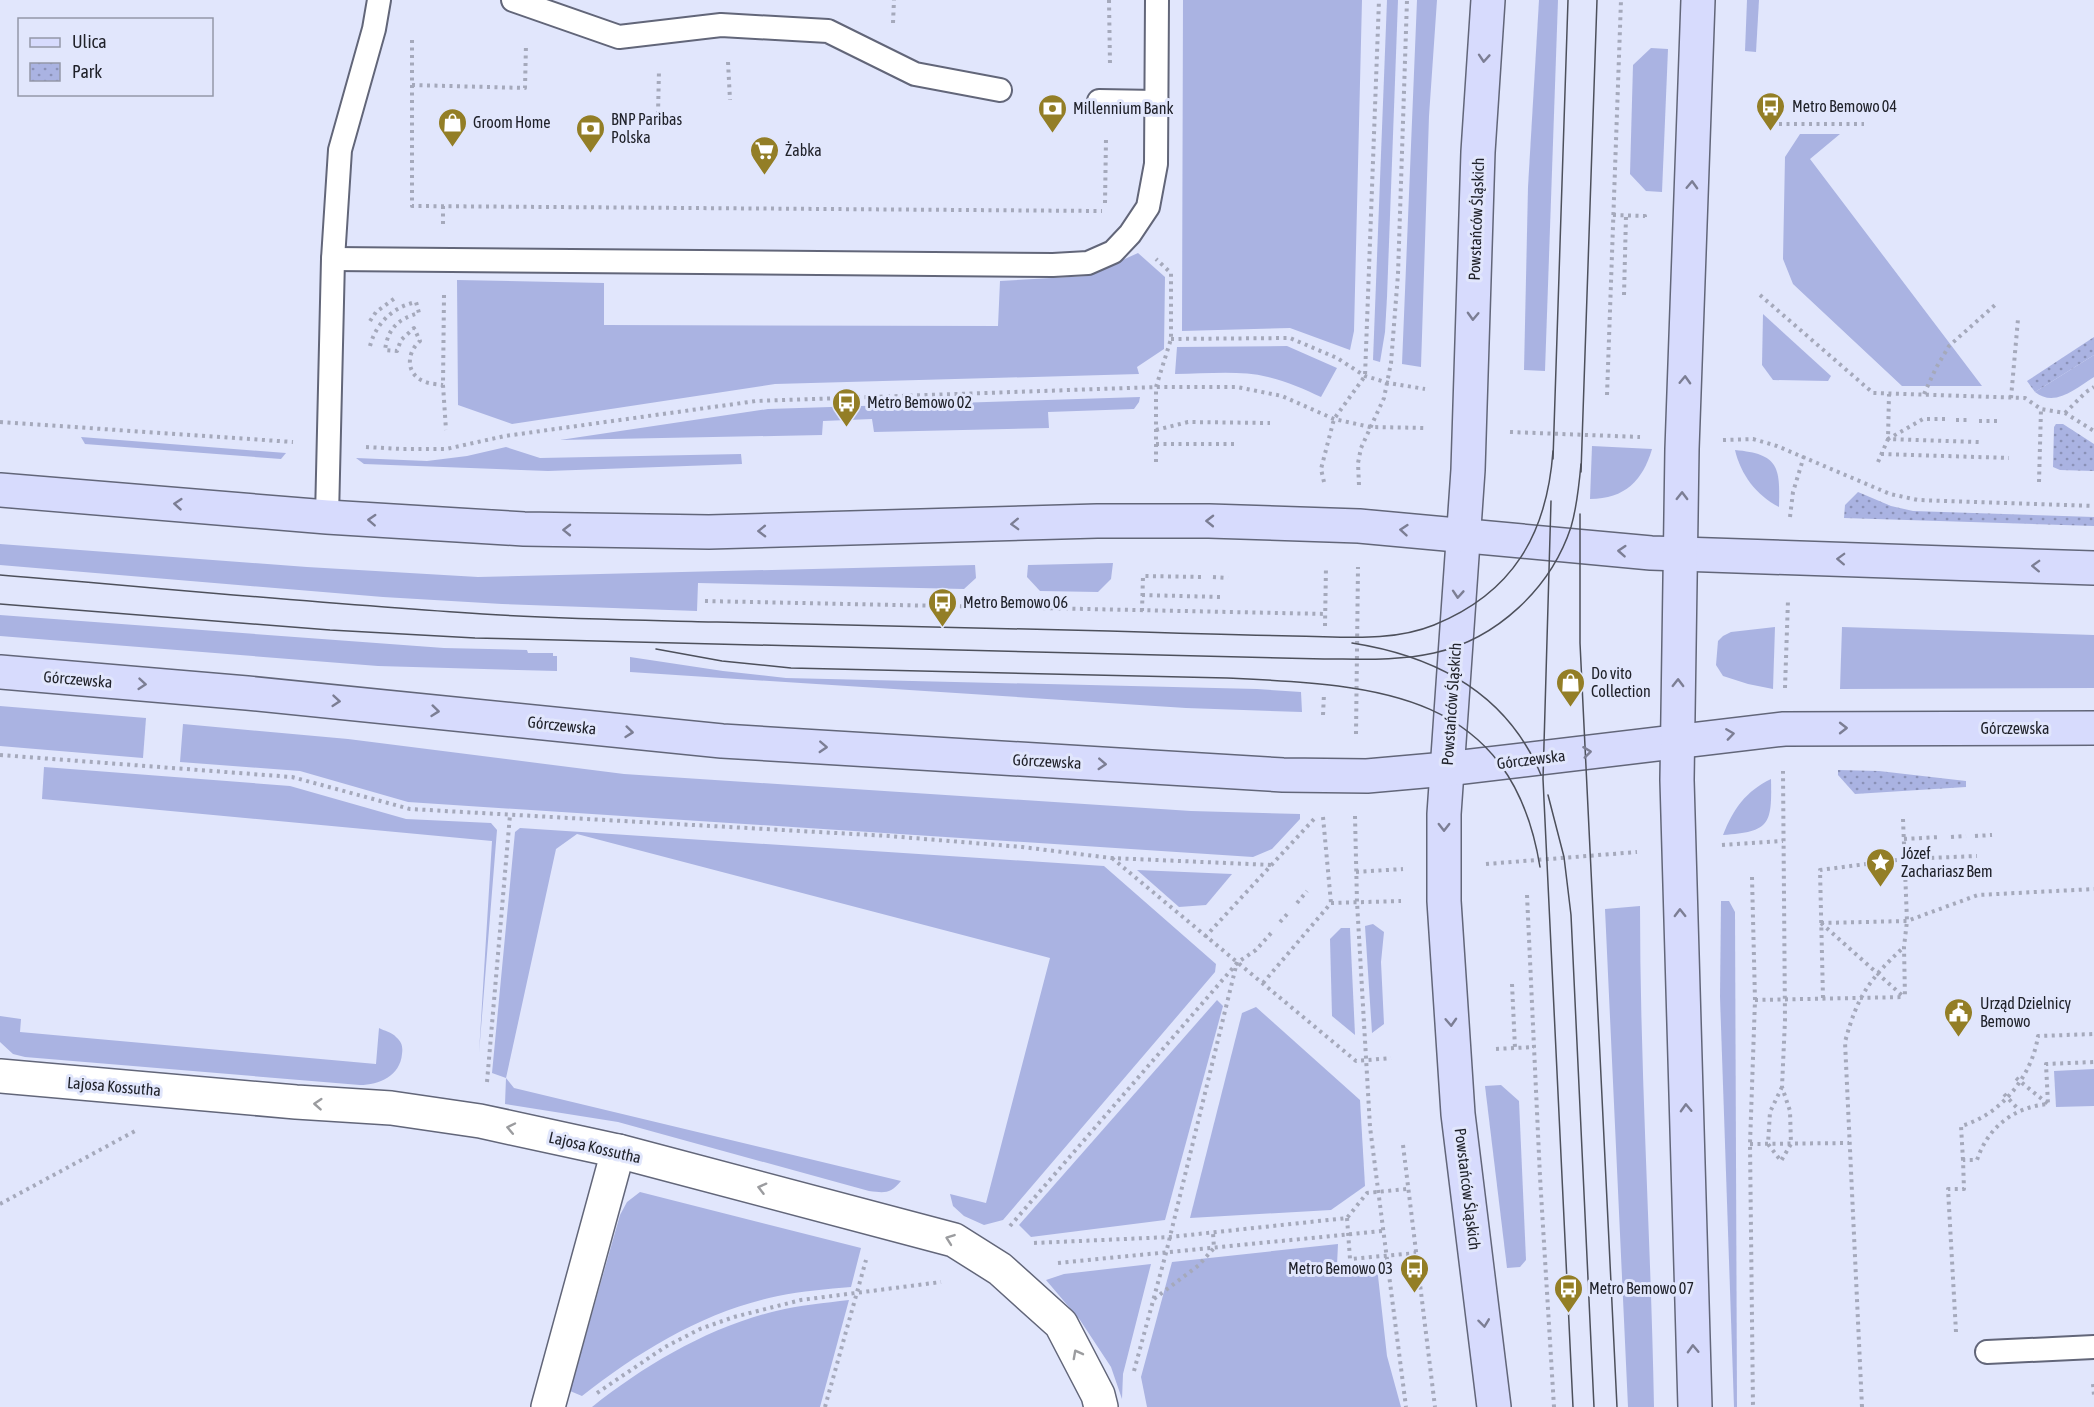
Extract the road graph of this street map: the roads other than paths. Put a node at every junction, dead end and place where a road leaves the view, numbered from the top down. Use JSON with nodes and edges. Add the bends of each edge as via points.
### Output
{"nodes":[{"id":1,"x":379,"y":0,"type":"edge"},
{"id":2,"x":1157,"y":0,"type":"edge"},
{"id":3,"x":1488,"y":0,"type":"edge"},
{"id":4,"x":1698,"y":0,"type":"edge"},
{"id":5,"x":520,"y":2,"type":"edge"},
{"id":6,"x":1000,"y":90,"type":"dead end"},
{"id":7,"x":1105,"y":101,"type":"road end"},
{"id":8,"x":1156,"y":102,"type":"junction"},
{"id":9,"x":333,"y":259,"type":"junction"},
{"id":10,"x":0,"y":490,"type":"edge"},
{"id":11,"x":327,"y":517,"type":"junction"},
{"id":12,"x":1463,"y":535,"type":"junction"},
{"id":13,"x":1681,"y":555,"type":"junction"},
{"id":14,"x":2094,"y":568,"type":"edge"},
{"id":15,"x":0,"y":672,"type":"edge"},
{"id":16,"x":2094,"y":728,"type":"edge"},
{"id":17,"x":1677,"y":741,"type":"junction"},
{"id":18,"x":1446,"y":769,"type":"junction"},
{"id":19,"x":0,"y":1076,"type":"edge"},
{"id":20,"x":618,"y":1151,"type":"junction"},
{"id":21,"x":2094,"y":1347,"type":"edge"},
{"id":22,"x":1987,"y":1352,"type":"dead end"},
{"id":23,"x":548,"y":1407,"type":"edge"},
{"id":24,"x":1101,"y":1407,"type":"edge"},
{"id":25,"x":1494,"y":1407,"type":"edge"},
{"id":26,"x":1695,"y":1407,"type":"edge"}],
"edges":[{"from":1,"to":9,"type":"lane","via":[[340,150]]},
{"from":2,"to":8,"type":"lane"},
{"from":3,"to":12,"type":"main road","name":"Powstańców Śląskich","one_way":true},
{"from":13,"to":4,"type":"main road","one_way":true},
{"from":5,"to":6,"type":"lane","via":[[619,37],[721,25],[828,31],[915,74]]},
{"from":7,"to":8,"type":"lane"},
{"from":8,"to":9,"type":"lane","via":[[1156,164],[1148,207],[1113,252],[1088,263]]},
{"from":9,"to":11,"type":"lane"},
{"from":11,"to":10,"type":"main road","one_way":true},
{"from":12,"to":11,"type":"main road","one_way":true,"via":[[1359,525],[1209,521],[709,532],[524,529]]},
{"from":13,"to":12,"type":"main road","one_way":true},
{"from":12,"to":18,"type":"main road","name":"Powstańców Śląskich","one_way":true},
{"from":14,"to":13,"type":"main road","one_way":true},
{"from":17,"to":13,"type":"main road","one_way":true},
{"from":15,"to":18,"type":"main road","name":"Górczewska","one_way":true,"via":[[722,741],[1283,775],[1367,776]]},
{"from":17,"to":16,"type":"main road","name":"Górczewska","one_way":true,"via":[[1784,729]]},
{"from":18,"to":17,"type":"main road","name":"Górczewska","one_way":true},
{"from":26,"to":17,"type":"main road","one_way":true},
{"from":18,"to":25,"type":"main road","name":"Powstańców Śląskich","one_way":true,"via":[[1444,901],[1454,1066]]},
{"from":20,"to":19,"type":"street","name":"Lajosa Kossutha","one_way":true,"via":[[492,1124],[391,1108]]},
{"from":20,"to":23,"type":"street"},
{"from":24,"to":20,"type":"street","name":"Lajosa Kossutha","one_way":true,"via":[[1061,1324],[1000,1269],[954,1240]]},
{"from":21,"to":22,"type":"lane"}]}
